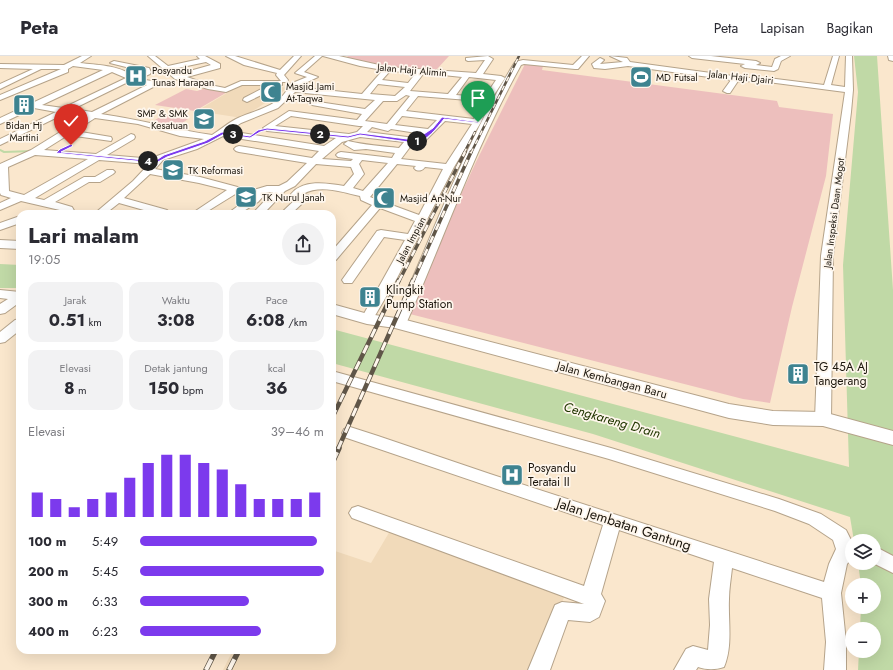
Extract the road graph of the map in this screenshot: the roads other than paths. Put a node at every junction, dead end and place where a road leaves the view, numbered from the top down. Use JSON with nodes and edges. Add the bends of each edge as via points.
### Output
{"nodes":[{"id":1,"x":88,"y":56,"type":"edge"},
{"id":2,"x":121,"y":56,"type":"edge"},
{"id":3,"x":151,"y":56,"type":"edge"},
{"id":4,"x":229,"y":56,"type":"edge"},
{"id":5,"x":298,"y":56,"type":"edge"},
{"id":6,"x":319,"y":56,"type":"edge"},
{"id":7,"x":326,"y":56,"type":"edge"},
{"id":8,"x":586,"y":56,"type":"edge"},
{"id":9,"x":613,"y":56,"type":"edge"},
{"id":10,"x":617,"y":56,"type":"edge"},
{"id":11,"x":692,"y":56,"type":"edge"},
{"id":12,"x":787,"y":56,"type":"edge"},
{"id":13,"x":836,"y":56,"type":"edge"},
{"id":14,"x":849,"y":56,"type":"edge"},
{"id":15,"x":485,"y":57,"type":"edge"},
{"id":16,"x":203,"y":58,"type":"edge"},
{"id":17,"x":658,"y":58,"type":"dead end"},
{"id":18,"x":23,"y":59,"type":"dead end"},
{"id":19,"x":468,"y":59,"type":"dead end"},
{"id":20,"x":757,"y":59,"type":"edge"},
{"id":21,"x":537,"y":60,"type":"edge"},
{"id":22,"x":600,"y":60,"type":"dead end"},
{"id":23,"x":628,"y":64,"type":"junction"},
{"id":24,"x":0,"y":66,"type":"edge"},
{"id":25,"x":8,"y":66,"type":"junction"},
{"id":26,"x":110,"y":66,"type":"junction"},
{"id":27,"x":42,"y":67,"type":"junction"},
{"id":28,"x":70,"y":67,"type":"junction"},
{"id":29,"x":655,"y":67,"type":"junction"},
{"id":30,"x":167,"y":68,"type":"junction"},
{"id":31,"x":775,"y":68,"type":"junction"},
{"id":32,"x":388,"y":69,"type":"junction"},
{"id":33,"x":0,"y":71,"type":"edge"},
{"id":34,"x":725,"y":71,"type":"junction"},
{"id":35,"x":281,"y":72,"type":"junction"},
{"id":36,"x":421,"y":72,"type":"junction"},
{"id":37,"x":467,"y":75,"type":"junction"},
{"id":38,"x":478,"y":76,"type":"junction"},
{"id":39,"x":178,"y":77,"type":"junction"},
{"id":40,"x":503,"y":78,"type":"junction"},
{"id":41,"x":736,"y":78,"type":"junction"},
{"id":42,"x":130,"y":79,"type":"junction"},
{"id":43,"x":768,"y":80,"type":"junction"},
{"id":44,"x":9,"y":82,"type":"junction"},
{"id":45,"x":376,"y":82,"type":"junction"},
{"id":46,"x":31,"y":85,"type":"junction"},
{"id":47,"x":288,"y":85,"type":"junction"},
{"id":48,"x":409,"y":85,"type":"junction"},
{"id":49,"x":0,"y":87,"type":"edge"},
{"id":50,"x":827,"y":87,"type":"junction"},
{"id":51,"x":849,"y":90,"type":"junction"},
{"id":52,"x":727,"y":91,"type":"dead end"},
{"id":53,"x":404,"y":93,"type":"junction"},
{"id":54,"x":416,"y":94,"type":"junction"},
{"id":55,"x":364,"y":96,"type":"junction"},
{"id":56,"x":450,"y":97,"type":"junction"},
{"id":57,"x":0,"y":98,"type":"edge"},
{"id":58,"x":381,"y":98,"type":"junction"},
{"id":59,"x":465,"y":98,"type":"dead end"},
{"id":60,"x":87,"y":99,"type":"junction"},
{"id":61,"x":247,"y":100,"type":"dead end"},
{"id":62,"x":115,"y":103,"type":"junction"},
{"id":63,"x":312,"y":103,"type":"dead end"},
{"id":64,"x":406,"y":104,"type":"junction"},
{"id":65,"x":5,"y":105,"type":"edge"},
{"id":66,"x":276,"y":106,"type":"junction"},
{"id":67,"x":421,"y":106,"type":"dead end"},
{"id":68,"x":32,"y":107,"type":"junction"},
{"id":69,"x":63,"y":111,"type":"junction"},
{"id":70,"x":367,"y":112,"type":"junction"},
{"id":71,"x":289,"y":113,"type":"junction"},
{"id":72,"x":401,"y":113,"type":"junction"},
{"id":73,"x":94,"y":116,"type":"junction"},
{"id":74,"x":443,"y":118,"type":"junction"},
{"id":75,"x":2,"y":119,"type":"edge"},
{"id":76,"x":478,"y":122,"type":"junction"},
{"id":77,"x":359,"y":123,"type":"junction"},
{"id":78,"x":370,"y":125,"type":"junction"},
{"id":79,"x":388,"y":128,"type":"junction"},
{"id":80,"x":267,"y":129,"type":"junction"},
{"id":81,"x":66,"y":132,"type":"junction"},
{"id":82,"x":429,"y":132,"type":"junction"},
{"id":83,"x":223,"y":133,"type":"junction"},
{"id":84,"x":360,"y":134,"type":"junction"},
{"id":85,"x":91,"y":136,"type":"junction"},
{"id":86,"x":131,"y":137,"type":"dead end"},
{"id":87,"x":250,"y":137,"type":"junction"},
{"id":88,"x":348,"y":137,"type":"junction"},
{"id":89,"x":214,"y":138,"type":"junction"},
{"id":90,"x":108,"y":139,"type":"dead end"},
{"id":91,"x":2,"y":140,"type":"edge"},
{"id":92,"x":410,"y":141,"type":"junction"},
{"id":93,"x":336,"y":142,"type":"junction"},
{"id":94,"x":239,"y":149,"type":"dead end"},
{"id":95,"x":325,"y":150,"type":"junction"},
{"id":96,"x":34,"y":151,"type":"junction"},
{"id":97,"x":401,"y":151,"type":"junction"},
{"id":98,"x":58,"y":153,"type":"junction"},
{"id":99,"x":100,"y":156,"type":"junction"},
{"id":100,"x":355,"y":160,"type":"junction"},
{"id":101,"x":395,"y":160,"type":"junction"},
{"id":102,"x":315,"y":161,"type":"junction"},
{"id":103,"x":156,"y":162,"type":"junction"},
{"id":104,"x":449,"y":167,"type":"junction"},
{"id":105,"x":149,"y":171,"type":"junction"},
{"id":106,"x":110,"y":172,"type":"dead end"},
{"id":107,"x":281,"y":189,"type":"junction"},
{"id":108,"x":235,"y":190,"type":"junction"},
{"id":109,"x":346,"y":190,"type":"junction"},
{"id":110,"x":263,"y":191,"type":"junction"},
{"id":111,"x":2,"y":193,"type":"edge"},
{"id":112,"x":365,"y":194,"type":"junction"},
{"id":113,"x":300,"y":196,"type":"junction"},
{"id":114,"x":22,"y":199,"type":"junction"},
{"id":115,"x":116,"y":199,"type":"junction"},
{"id":116,"x":46,"y":203,"type":"junction"},
{"id":117,"x":378,"y":204,"type":"junction"},
{"id":118,"x":59,"y":206,"type":"junction"},
{"id":119,"x":0,"y":207,"type":"edge"},
{"id":120,"x":51,"y":210,"type":"edge"},
{"id":121,"x":70,"y":210,"type":"edge"},
{"id":122,"x":104,"y":210,"type":"edge"},
{"id":123,"x":155,"y":210,"type":"edge"},
{"id":124,"x":202,"y":210,"type":"edge"},
{"id":125,"x":238,"y":210,"type":"edge"},
{"id":126,"x":261,"y":210,"type":"edge"},
{"id":127,"x":288,"y":210,"type":"edge"},
{"id":128,"x":422,"y":220,"type":"junction"},
{"id":129,"x":16,"y":221,"type":"edge"},
{"id":130,"x":0,"y":227,"type":"edge"},
{"id":131,"x":412,"y":238,"type":"junction"},
{"id":132,"x":0,"y":244,"type":"edge"},
{"id":133,"x":16,"y":245,"type":"edge"},
{"id":134,"x":336,"y":253,"type":"edge"},
{"id":135,"x":348,"y":280,"type":"dead end"},
{"id":136,"x":0,"y":294,"type":"edge"},
{"id":137,"x":16,"y":296,"type":"edge"},
{"id":138,"x":16,"y":299,"type":"edge"},
{"id":139,"x":0,"y":310,"type":"edge"},
{"id":140,"x":336,"y":310,"type":"edge"},
{"id":141,"x":367,"y":319,"type":"junction"},
{"id":142,"x":399,"y":324,"type":"junction"},
{"id":143,"x":16,"y":326,"type":"edge"},
{"id":144,"x":0,"y":339,"type":"edge"},
{"id":145,"x":336,"y":377,"type":"edge"},
{"id":146,"x":831,"y":421,"type":"junction"},
{"id":147,"x":350,"y":434,"type":"dead end"},
{"id":148,"x":893,"y":438,"type":"edge"},
{"id":149,"x":358,"y":514,"type":"dead end"},
{"id":150,"x":613,"y":521,"type":"junction"},
{"id":151,"x":845,"y":543,"type":"edge"},
{"id":152,"x":845,"y":555,"type":"edge"},
{"id":153,"x":724,"y":557,"type":"junction"},
{"id":154,"x":881,"y":558,"type":"edge"},
{"id":155,"x":893,"y":565,"type":"edge"},
{"id":156,"x":831,"y":592,"type":"junction"},
{"id":157,"x":590,"y":597,"type":"junction"},
{"id":158,"x":539,"y":670,"type":"edge"},
{"id":159,"x":684,"y":670,"type":"edge"},
{"id":160,"x":835,"y":670,"type":"edge"}],
"edges":[{"from":1,"to":28,"type":"street"},
{"from":2,"to":26,"type":"street"},
{"from":3,"to":30,"type":"street"},
{"from":4,"to":35,"type":"street"},
{"from":5,"to":35,"type":"street"},
{"from":6,"to":47,"type":"street","via":[[299,73],[314,77]]},
{"from":7,"to":32,"type":"street","name":"Jalan Haji Alimin"},
{"from":8,"to":21,"type":"street","via":[[575,67]]},
{"from":9,"to":10,"type":"street","name":"Jalan Haji Djairi"},
{"from":10,"to":23,"type":"street","name":"Jalan Haji Djairi","via":[[625,59]]},
{"from":11,"to":20,"type":"street"},
{"from":12,"to":31,"type":"street","via":[[777,60]]},
{"from":13,"to":50,"type":"street"},
{"from":14,"to":51,"type":"street","name":"Jalan Inspeksi Daan Mogot"},
{"from":15,"to":19,"type":"street"},
{"from":15,"to":38,"type":"street","via":[[489,59]]},
{"from":16,"to":30,"type":"street"},
{"from":16,"to":39,"type":"street","via":[[217,66]]},
{"from":17,"to":29,"type":"street"},
{"from":18,"to":25,"type":"street"},
{"from":20,"to":31,"type":"street"},
{"from":21,"to":40,"type":"street","via":[[519,62]]},
{"from":22,"to":23,"type":"street","via":[[597,66]]},
{"from":23,"to":29,"type":"street","name":"Jalan Haji Djairi"},
{"from":24,"to":25,"type":"street"},
{"from":25,"to":27,"type":"street"},
{"from":25,"to":33,"type":"street"},
{"from":26,"to":28,"type":"street"},
{"from":26,"to":42,"type":"street","via":[[126,74]]},
{"from":26,"to":42,"type":"street","via":[[134,66],[147,72]]},
{"from":26,"to":68,"type":"street"},
{"from":27,"to":28,"type":"street"},
{"from":27,"to":44,"type":"street"},
{"from":28,"to":46,"type":"street"},
{"from":29,"to":34,"type":"street","name":"Jalan Haji Djairi"},
{"from":30,"to":39,"type":"street"},
{"from":31,"to":34,"type":"street"},
{"from":31,"to":43,"type":"street"},
{"from":32,"to":36,"type":"street","name":"Jalan Haji Alimin"},
{"from":32,"to":45,"type":"street"},
{"from":34,"to":41,"type":"street","name":"Jalan Haji Djairi"},
{"from":35,"to":47,"type":"street","via":[[280,75]]},
{"from":36,"to":37,"type":"street","name":"Jalan Haji Alimin"},
{"from":36,"to":48,"type":"street"},
{"from":37,"to":38,"type":"street","name":"Jalan Haji Alimin"},
{"from":37,"to":56,"type":"street"},
{"from":38,"to":40,"type":"street","name":"Jalan Haji Alimin"},
{"from":39,"to":47,"type":"street","via":[[205,87],[226,90],[241,83]]},
{"from":40,"to":76,"type":"street","name":"Jalan Impian","via":[[486,101]]},
{"from":40,"to":142,"type":"street"},
{"from":41,"to":43,"type":"street","name":"Jalan Haji Djairi"},
{"from":41,"to":52,"type":"street"},
{"from":42,"to":60,"type":"street"},
{"from":42,"to":62,"type":"street","via":[[155,84]]},
{"from":43,"to":50,"type":"street","name":"Jalan Haji Djairi"},
{"from":44,"to":46,"type":"street"},
{"from":44,"to":49,"type":"street"},
{"from":45,"to":48,"type":"street"},
{"from":45,"to":55,"type":"street"},
{"from":46,"to":57,"type":"street"},
{"from":47,"to":55,"type":"street"},
{"from":47,"to":61,"type":"street"},
{"from":47,"to":66,"type":"street"},
{"from":48,"to":53,"type":"street"},
{"from":50,"to":51,"type":"street","name":"Jalan Haji Djairi"},
{"from":51,"to":146,"type":"street","name":"Jalan Inspeksi Daan Mogot","via":[[827,256]]},
{"from":53,"to":54,"type":"street"},
{"from":53,"to":58,"type":"street","via":[[397,99]]},
{"from":54,"to":56,"type":"street"},
{"from":54,"to":64,"type":"street"},
{"from":55,"to":58,"type":"street"},
{"from":56,"to":59,"type":"street"},
{"from":58,"to":70,"type":"street"},
{"from":60,"to":62,"type":"street"},
{"from":60,"to":69,"type":"street"},
{"from":62,"to":73,"type":"street"},
{"from":63,"to":70,"type":"street"},
{"from":64,"to":67,"type":"street"},
{"from":64,"to":72,"type":"street"},
{"from":65,"to":68,"type":"street"},
{"from":66,"to":71,"type":"street","via":[[289,109]]},
{"from":66,"to":83,"type":"street","via":[[238,121]]},
{"from":68,"to":69,"type":"street"},
{"from":68,"to":75,"type":"street"},
{"from":69,"to":73,"type":"street"},
{"from":69,"to":91,"type":"street"},
{"from":70,"to":77,"type":"street"},
{"from":71,"to":77,"type":"street"},
{"from":71,"to":80,"type":"street"},
{"from":72,"to":74,"type":"street"},
{"from":72,"to":79,"type":"street"},
{"from":73,"to":81,"type":"street"},
{"from":73,"to":89,"type":"street","via":[[139,122],[180,133]]},
{"from":74,"to":76,"type":"street"},
{"from":74,"to":82,"type":"street"},
{"from":76,"to":104,"type":"street","name":"Jalan Impian"},
{"from":77,"to":78,"type":"street"},
{"from":78,"to":79,"type":"street"},
{"from":78,"to":84,"type":"street"},
{"from":79,"to":82,"type":"street"},
{"from":80,"to":87,"type":"street"},
{"from":80,"to":88,"type":"street"},
{"from":81,"to":85,"type":"street"},
{"from":81,"to":96,"type":"street"},
{"from":82,"to":92,"type":"street","via":[[419,141]]},
{"from":83,"to":87,"type":"street"},
{"from":83,"to":89,"type":"street"},
{"from":84,"to":88,"type":"street"},
{"from":84,"to":92,"type":"street"},
{"from":85,"to":90,"type":"street"},
{"from":85,"to":98,"type":"street"},
{"from":86,"to":99,"type":"street"},
{"from":87,"to":95,"type":"street"},
{"from":88,"to":93,"type":"street"},
{"from":89,"to":103,"type":"street","via":[[165,156]]},
{"from":92,"to":97,"type":"street"},
{"from":93,"to":95,"type":"street"},
{"from":93,"to":97,"type":"street","via":[[354,147],[366,146]]},
{"from":94,"to":102,"type":"street"},
{"from":95,"to":100,"type":"street"},
{"from":95,"to":102,"type":"street"},
{"from":96,"to":98,"type":"street"},
{"from":96,"to":111,"type":"street","via":[[2,166]]},
{"from":97,"to":101,"type":"street"},
{"from":98,"to":99,"type":"street"},
{"from":99,"to":103,"type":"street"},
{"from":99,"to":114,"type":"street"},
{"from":100,"to":101,"type":"street"},
{"from":100,"to":102,"type":"street"},
{"from":100,"to":109,"type":"street","via":[[359,174]]},
{"from":101,"to":104,"type":"street","via":[[420,166]]},
{"from":101,"to":112,"type":"street"},
{"from":102,"to":107,"type":"street","via":[[291,184]]},
{"from":103,"to":105,"type":"street"},
{"from":104,"to":128,"type":"street","name":"Jalan Impian"},
{"from":105,"to":108,"type":"street","via":[[200,180]]},
{"from":105,"to":115,"type":"street"},
{"from":106,"to":116,"type":"street","via":[[97,180],[87,179]]},
{"from":107,"to":110,"type":"street"},
{"from":107,"to":113,"type":"street"},
{"from":107,"to":126,"type":"street"},
{"from":108,"to":110,"type":"street","via":[[252,193]]},
{"from":108,"to":124,"type":"street"},
{"from":109,"to":112,"type":"street"},
{"from":109,"to":113,"type":"street","via":[[319,185],[304,189]]},
{"from":110,"to":125,"type":"street"},
{"from":111,"to":114,"type":"street"},
{"from":112,"to":117,"type":"street","via":[[365,198]]},
{"from":113,"to":127,"type":"street"},
{"from":114,"to":116,"type":"street"},
{"from":114,"to":119,"type":"street"},
{"from":115,"to":122,"type":"street"},
{"from":115,"to":123,"type":"street"},
{"from":116,"to":118,"type":"street"},
{"from":117,"to":128,"type":"street"},
{"from":117,"to":134,"type":"street"},
{"from":118,"to":120,"type":"street"},
{"from":118,"to":121,"type":"street"},
{"from":128,"to":131,"type":"street","name":"Jalan Impian"},
{"from":129,"to":130,"type":"street"},
{"from":131,"to":135,"type":"street","via":[[381,233]]},
{"from":131,"to":141,"type":"street","name":"Jalan Impian"},
{"from":132,"to":133,"type":"main road"},
{"from":136,"to":137,"type":"street"},
{"from":138,"to":139,"type":"street"},
{"from":140,"to":141,"type":"main road","name":"Jalan Kembangan Baru"},
{"from":141,"to":142,"type":"main road","name":"Jalan Kembangan Baru"},
{"from":142,"to":146,"type":"main road","name":"Jalan Kembangan Baru","via":[[729,411],[773,418]]},
{"from":143,"to":144,"type":"street"},
{"from":145,"to":151,"type":"street","via":[[612,454],[779,506],[815,519],[840,535]]},
{"from":146,"to":148,"type":"main road","name":"Jalan Kembangan Baru"},
{"from":147,"to":150,"type":"street","name":"Jalan Jembatan Gantung","via":[[381,442],[481,479]]},
{"from":149,"to":157,"type":"street"},
{"from":150,"to":153,"type":"street","name":"Jalan Jembatan Gantung"},
{"from":150,"to":157,"type":"street"},
{"from":152,"to":156,"type":"street","via":[[838,565]]},
{"from":153,"to":156,"type":"street","name":"Jalan Jembatan Gantung"},
{"from":153,"to":159,"type":"street","via":[[719,599],[717,660],[713,662],[693,656]]},
{"from":154,"to":155,"type":"street"},
{"from":156,"to":160,"type":"street","via":[[836,642]]},
{"from":157,"to":158,"type":"street","via":[[595,603],[590,613],[564,610],[560,614]]}]}
